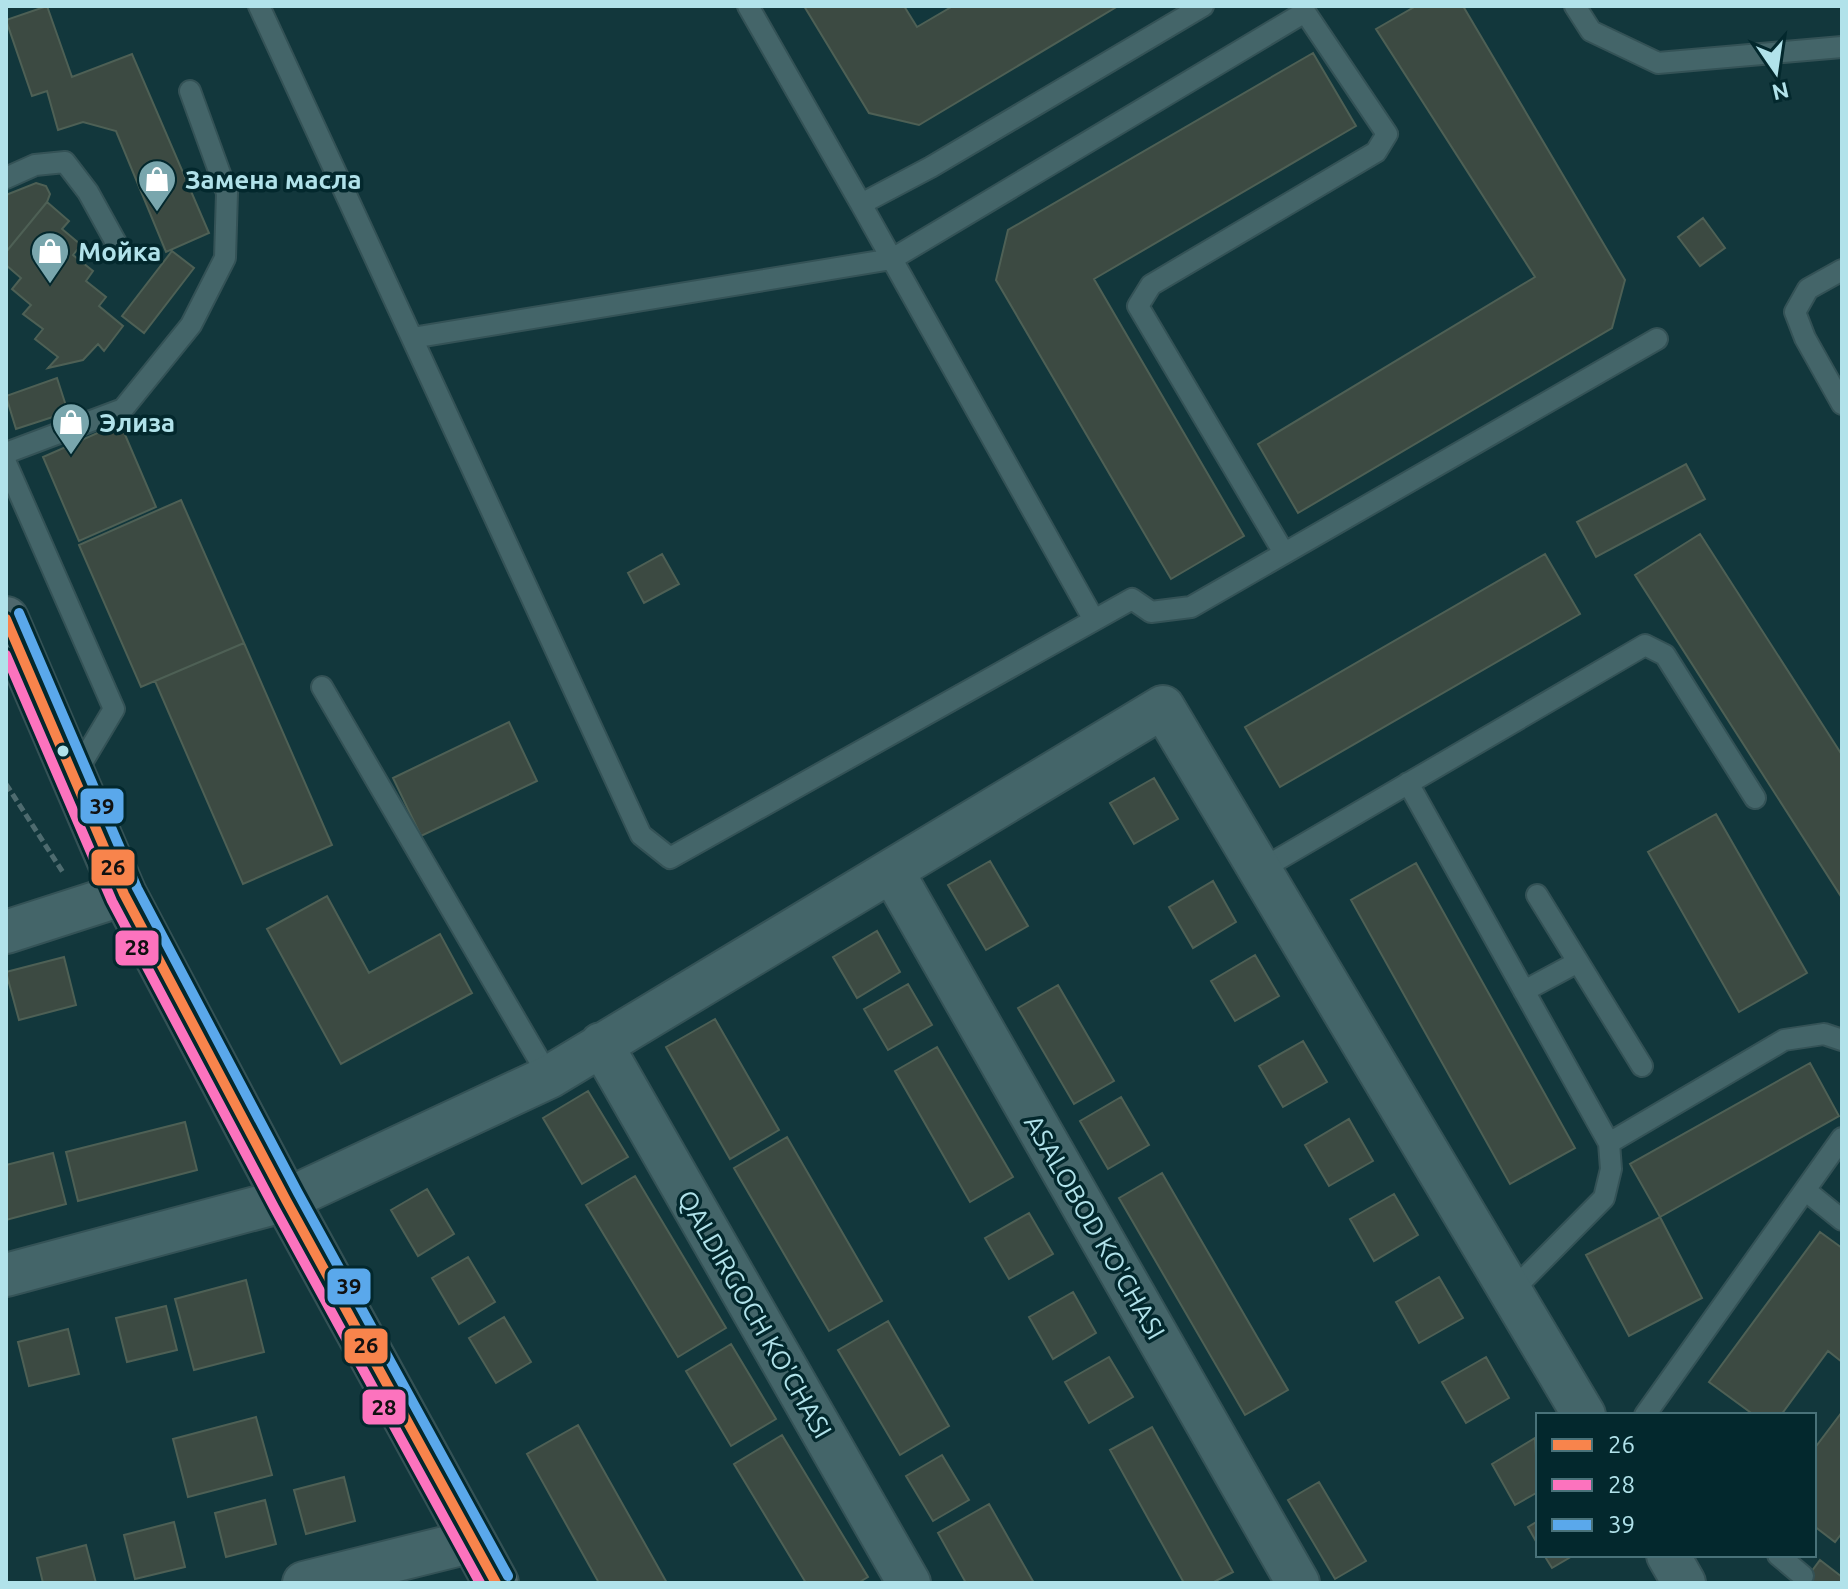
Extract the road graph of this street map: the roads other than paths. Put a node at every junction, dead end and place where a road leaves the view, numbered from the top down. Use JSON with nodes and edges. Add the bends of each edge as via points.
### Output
{"nodes":[{"id":1,"x":259,"y":6,"type":"edge"},
{"id":2,"x":748,"y":6,"type":"edge"},
{"id":3,"x":1203,"y":6,"type":"edge"},
{"id":4,"x":1575,"y":6,"type":"edge"},
{"id":5,"x":1303,"y":9,"type":"edge"},
{"id":6,"x":1842,"y":47,"type":"edge"},
{"id":7,"x":190,"y":91,"type":"dead end"},
{"id":8,"x":6,"y":178,"type":"edge"},
{"id":9,"x":861,"y":204,"type":"junction"},
{"id":10,"x":120,"y":250,"type":"dead end"},
{"id":11,"x":892,"y":259,"type":"junction"},
{"id":12,"x":1842,"y":270,"type":"edge"},
{"id":13,"x":412,"y":338,"type":"junction"},
{"id":14,"x":1657,"y":339,"type":"dead end"},
{"id":15,"x":1842,"y":404,"type":"edge"},
{"id":16,"x":6,"y":453,"type":"edge"},
{"id":17,"x":6,"y":463,"type":"edge"},
{"id":18,"x":1284,"y":553,"type":"junction"},
{"id":19,"x":1094,"y":620,"type":"junction"},
{"id":20,"x":8,"y":629,"type":"edge"},
{"id":21,"x":322,"y":687,"type":"dead end"},
{"id":22,"x":74,"y":776,"type":"junction"},
{"id":23,"x":1408,"y":783,"type":"junction"},
{"id":24,"x":1755,"y":798,"type":"dead end"},
{"id":25,"x":1260,"y":870,"type":"junction"},
{"id":26,"x":892,"y":871,"type":"junction"},
{"id":27,"x":1537,"y":895,"type":"dead end"},
{"id":28,"x":105,"y":901,"type":"junction"},
{"id":29,"x":6,"y":932,"type":"edge"},
{"id":30,"x":1578,"y":962,"type":"junction"},
{"id":31,"x":1524,"y":991,"type":"junction"},
{"id":32,"x":1842,"y":1040,"type":"edge"},
{"id":33,"x":601,"y":1044,"type":"junction"},
{"id":34,"x":1642,"y":1066,"type":"dead end"},
{"id":35,"x":549,"y":1077,"type":"junction"},
{"id":36,"x":1842,"y":1138,"type":"edge"},
{"id":37,"x":1609,"y":1143,"type":"junction"},
{"id":38,"x":1805,"y":1190,"type":"junction"},
{"id":39,"x":286,"y":1200,"type":"junction"},
{"id":40,"x":1842,"y":1220,"type":"edge"},
{"id":41,"x":6,"y":1275,"type":"edge"},
{"id":42,"x":1511,"y":1292,"type":"junction"},
{"id":43,"x":1654,"y":1411,"type":"edge"},
{"id":44,"x":1583,"y":1413,"type":"edge"},
{"id":45,"x":473,"y":1541,"type":"junction"},
{"id":46,"x":1669,"y":1557,"type":"edge"},
{"id":47,"x":304,"y":1583,"type":"edge"},
{"id":48,"x":496,"y":1583,"type":"edge"},
{"id":49,"x":909,"y":1583,"type":"edge"},
{"id":50,"x":1298,"y":1583,"type":"edge"},
{"id":51,"x":1684,"y":1583,"type":"edge"}],
"edges":[{"from":1,"to":13,"type":"lane"},
{"from":2,"to":9,"type":"lane"},
{"from":3,"to":9,"type":"lane"},
{"from":4,"to":6,"type":"lane","via":[[1591,31],[1658,63]]},
{"from":5,"to":11,"type":"lane"},
{"from":5,"to":18,"type":"lane","via":[[1387,134],[1376,152],[1151,285],[1138,306]]},
{"from":7,"to":16,"type":"lane","via":[[227,193],[225,258],[191,325],[123,409]]},
{"from":8,"to":10,"type":"lane","via":[[35,165],[65,162]]},
{"from":9,"to":11,"type":"lane"},
{"from":11,"to":13,"type":"lane"},
{"from":11,"to":19,"type":"lane"},
{"from":12,"to":15,"type":"lane","via":[[1808,289],[1795,312]]},
{"from":13,"to":19,"type":"lane","via":[[641,835],[670,858]]},
{"from":14,"to":18,"type":"lane"},
{"from":17,"to":22,"type":"lane","via":[[114,709]]},
{"from":18,"to":19,"type":"lane","via":[[1191,607],[1151,612],[1132,599]]},
{"from":20,"to":22,"type":"main road"},
{"from":21,"to":35,"type":"lane"},
{"from":22,"to":28,"type":"main road"},
{"from":23,"to":24,"type":"lane","via":[[1645,645],[1665,655]]},
{"from":23,"to":25,"type":"lane"},
{"from":23,"to":31,"type":"lane"},
{"from":25,"to":26,"type":"street","via":[[1163,707]]},
{"from":25,"to":42,"type":"street"},
{"from":26,"to":33,"type":"street"},
{"from":26,"to":50,"type":"street","name":"ASALOBOD KO'CHASI"},
{"from":27,"to":30,"type":"lane"},
{"from":28,"to":29,"type":"street"},
{"from":28,"to":39,"type":"main road"},
{"from":30,"to":31,"type":"lane"},
{"from":30,"to":34,"type":"lane"},
{"from":31,"to":37,"type":"lane"},
{"from":32,"to":37,"type":"lane","via":[[1824,1034],[1784,1040]]},
{"from":33,"to":35,"type":"street"},
{"from":33,"to":49,"type":"street","name":"QALDIRGOCH KO'CHASI"},
{"from":35,"to":39,"type":"street"},
{"from":36,"to":38,"type":"lane"},
{"from":37,"to":42,"type":"lane","via":[[1611,1169],[1604,1198]]},
{"from":38,"to":40,"type":"lane"},
{"from":38,"to":43,"type":"lane"},
{"from":39,"to":41,"type":"street"},
{"from":39,"to":45,"type":"main road"},
{"from":42,"to":44,"type":"street"},
{"from":45,"to":47,"type":"street"},
{"from":45,"to":48,"type":"main road"},
{"from":46,"to":51,"type":"street"}]}
